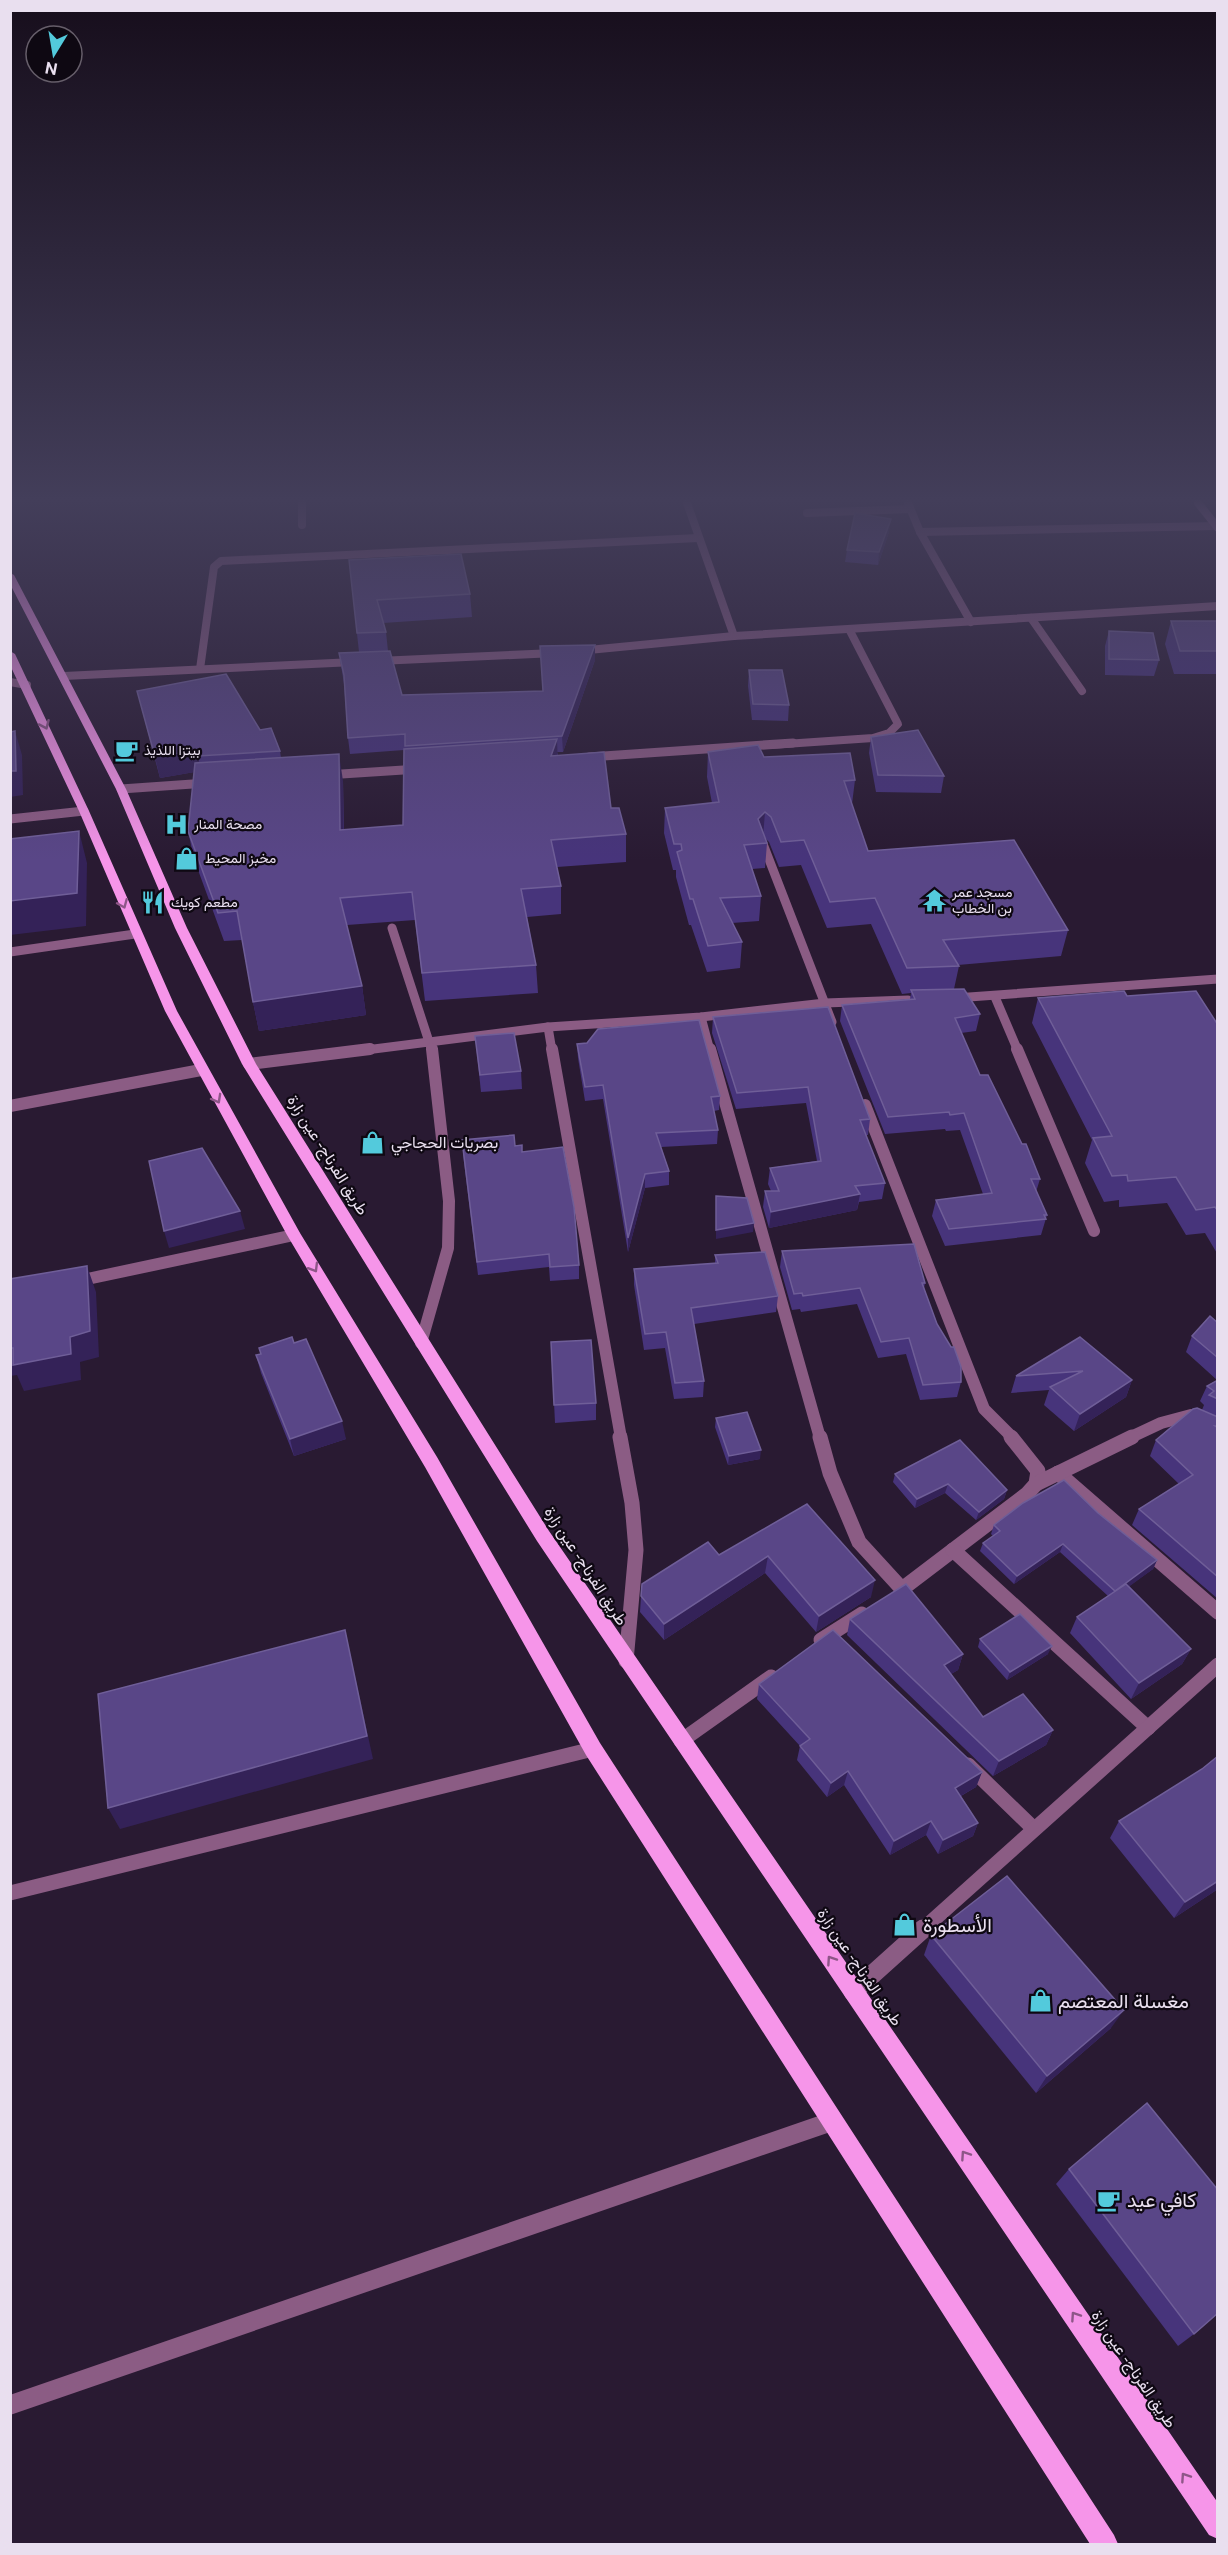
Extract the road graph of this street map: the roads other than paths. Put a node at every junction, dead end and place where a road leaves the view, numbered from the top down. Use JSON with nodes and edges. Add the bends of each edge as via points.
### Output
{"nodes":[{"id":1,"x":35,"y":622,"type":"edge"},
{"id":2,"x":206,"y":622,"type":"edge"},
{"id":3,"x":729,"y":622,"type":"edge"},
{"id":4,"x":968,"y":622,"type":"edge"},
{"id":5,"x":1034,"y":622,"type":"edge"},
{"id":6,"x":850,"y":631,"type":"junction"},
{"id":7,"x":734,"y":636,"type":"junction"},
{"id":8,"x":560,"y":652,"type":"edge"},
{"id":9,"x":571,"y":652,"type":"edge"},
{"id":10,"x":10,"y":654,"type":"edge"},
{"id":11,"x":200,"y":669,"type":"junction"},
{"id":12,"x":64,"y":676,"type":"junction"},
{"id":13,"x":19,"y":683,"type":"edge"},
{"id":14,"x":1082,"y":691,"type":"dead end"},
{"id":15,"x":575,"y":758,"type":"edge"},
{"id":16,"x":431,"y":768,"type":"edge"},
{"id":17,"x":312,"y":776,"type":"edge"},
{"id":18,"x":216,"y":782,"type":"edge"},
{"id":19,"x":121,"y":789,"type":"junction"},
{"id":20,"x":84,"y":811,"type":"junction"},
{"id":21,"x":10,"y":819,"type":"edge"},
{"id":22,"x":763,"y":844,"type":"edge"},
{"id":23,"x":392,"y":928,"type":"dead end"},
{"id":24,"x":135,"y":934,"type":"junction"},
{"id":25,"x":10,"y":952,"type":"edge"},
{"id":26,"x":1218,"y":979,"type":"edge"},
{"id":27,"x":995,"y":997,"type":"junction"},
{"id":28,"x":938,"y":999,"type":"edge"},
{"id":29,"x":916,"y":1000,"type":"edge"},
{"id":30,"x":825,"y":1003,"type":"junction"},
{"id":31,"x":700,"y":1017,"type":"junction"},
{"id":32,"x":548,"y":1028,"type":"junction"},
{"id":33,"x":838,"y":1036,"type":"edge"},
{"id":34,"x":431,"y":1042,"type":"junction"},
{"id":35,"x":249,"y":1064,"type":"junction"},
{"id":36,"x":201,"y":1070,"type":"junction"},
{"id":37,"x":859,"y":1090,"type":"edge"},
{"id":38,"x":10,"y":1106,"type":"edge"},
{"id":39,"x":1094,"y":1231,"type":"dead end"},
{"id":40,"x":294,"y":1235,"type":"junction"},
{"id":41,"x":67,"y":1283,"type":"edge"},
{"id":42,"x":421,"y":1343,"type":"junction"},
{"id":43,"x":1218,"y":1428,"type":"edge"},
{"id":44,"x":1059,"y":1473,"type":"junction"},
{"id":45,"x":1036,"y":1484,"type":"junction"},
{"id":46,"x":953,"y":1550,"type":"junction"},
{"id":47,"x":872,"y":1608,"type":"edge"},
{"id":48,"x":1218,"y":1612,"type":"edge"},
{"id":49,"x":813,"y":1647,"type":"edge"},
{"id":50,"x":626,"y":1662,"type":"junction"},
{"id":51,"x":1218,"y":1665,"type":"edge"},
{"id":52,"x":784,"y":1667,"type":"edge"},
{"id":53,"x":1148,"y":1728,"type":"junction"},
{"id":54,"x":681,"y":1741,"type":"junction"},
{"id":55,"x":593,"y":1749,"type":"junction"},
{"id":56,"x":958,"y":1756,"type":"edge"},
{"id":57,"x":1034,"y":1829,"type":"junction"},
{"id":58,"x":10,"y":1893,"type":"edge"},
{"id":59,"x":853,"y":1992,"type":"junction"},
{"id":60,"x":833,"y":2121,"type":"junction"},
{"id":61,"x":10,"y":2405,"type":"edge"},
{"id":62,"x":1218,"y":2526,"type":"edge"},
{"id":63,"x":1105,"y":2544,"type":"edge"}],
"edges":[{"from":1,"to":12,"type":"main road","name":"طريق الفرناج - عين زارة"},
{"from":2,"to":11,"type":"street"},
{"from":3,"to":7,"type":"street"},
{"from":4,"to":6,"type":"street"},
{"from":5,"to":14,"type":"street"},
{"from":6,"to":7,"type":"street"},
{"from":6,"to":15,"type":"street","via":[[897,720],[889,733],[873,738]]},
{"from":7,"to":9,"type":"street"},
{"from":8,"to":11,"type":"street"},
{"from":10,"to":13,"type":"main road"},
{"from":11,"to":12,"type":"street"},
{"from":12,"to":19,"type":"main road","name":"طريق الفرناج - عين زارة"},
{"from":13,"to":20,"type":"main road","one_way":true},
{"from":16,"to":17,"type":"street"},
{"from":18,"to":19,"type":"street"},
{"from":19,"to":35,"type":"main road","name":"طريق الفرناج - عين زارة","via":[[181,928]]},
{"from":20,"to":21,"type":"street"},
{"from":20,"to":24,"type":"main road","one_way":true},
{"from":22,"to":30,"type":"street"},
{"from":23,"to":34,"type":"street"},
{"from":24,"to":25,"type":"street"},
{"from":24,"to":36,"type":"main road"},
{"from":26,"to":27,"type":"street"},
{"from":27,"to":28,"type":"street"},
{"from":27,"to":39,"type":"street"},
{"from":29,"to":30,"type":"street"},
{"from":30,"to":31,"type":"street"},
{"from":30,"to":33,"type":"street"},
{"from":31,"to":32,"type":"street"},
{"from":31,"to":46,"type":"street","via":[[844,1512],[859,1542],[897,1592]]},
{"from":32,"to":34,"type":"street"},
{"from":32,"to":50,"type":"street","via":[[632,1503],[636,1550]]},
{"from":34,"to":35,"type":"street"},
{"from":34,"to":42,"type":"street","via":[[449,1201],[448,1248]]},
{"from":35,"to":42,"type":"main road","name":"طريق الفرناج - عين زارة"},
{"from":36,"to":38,"type":"street"},
{"from":36,"to":40,"type":"main road","one_way":true},
{"from":37,"to":45,"type":"street","via":[[984,1409],[1023,1449],[1038,1471]]},
{"from":40,"to":41,"type":"street"},
{"from":40,"to":55,"type":"main road","one_way":true,"via":[[431,1462]]},
{"from":42,"to":50,"type":"main road","name":"طريق الفرناج - عين زارة"},
{"from":43,"to":44,"type":"street","via":[[1191,1415],[1161,1423]]},
{"from":44,"to":45,"type":"street"},
{"from":44,"to":48,"type":"street"},
{"from":45,"to":46,"type":"street"},
{"from":46,"to":53,"type":"street"},
{"from":47,"to":49,"type":"street","via":[[836,1637]]},
{"from":50,"to":54,"type":"main road","name":"طريق الفرناج - عين زارة"},
{"from":51,"to":53,"type":"street"},
{"from":52,"to":54,"type":"street"},
{"from":53,"to":57,"type":"street"},
{"from":59,"to":54,"type":"main road","name":"طريق الفرناج - عين زارة","one_way":true},
{"from":55,"to":58,"type":"street"},
{"from":55,"to":60,"type":"main road"},
{"from":56,"to":57,"type":"street"},
{"from":57,"to":59,"type":"street"},
{"from":62,"to":59,"type":"main road","name":"طريق الفرناج - عين زارة","one_way":true},
{"from":60,"to":61,"type":"street"},
{"from":60,"to":63,"type":"main road"}]}
